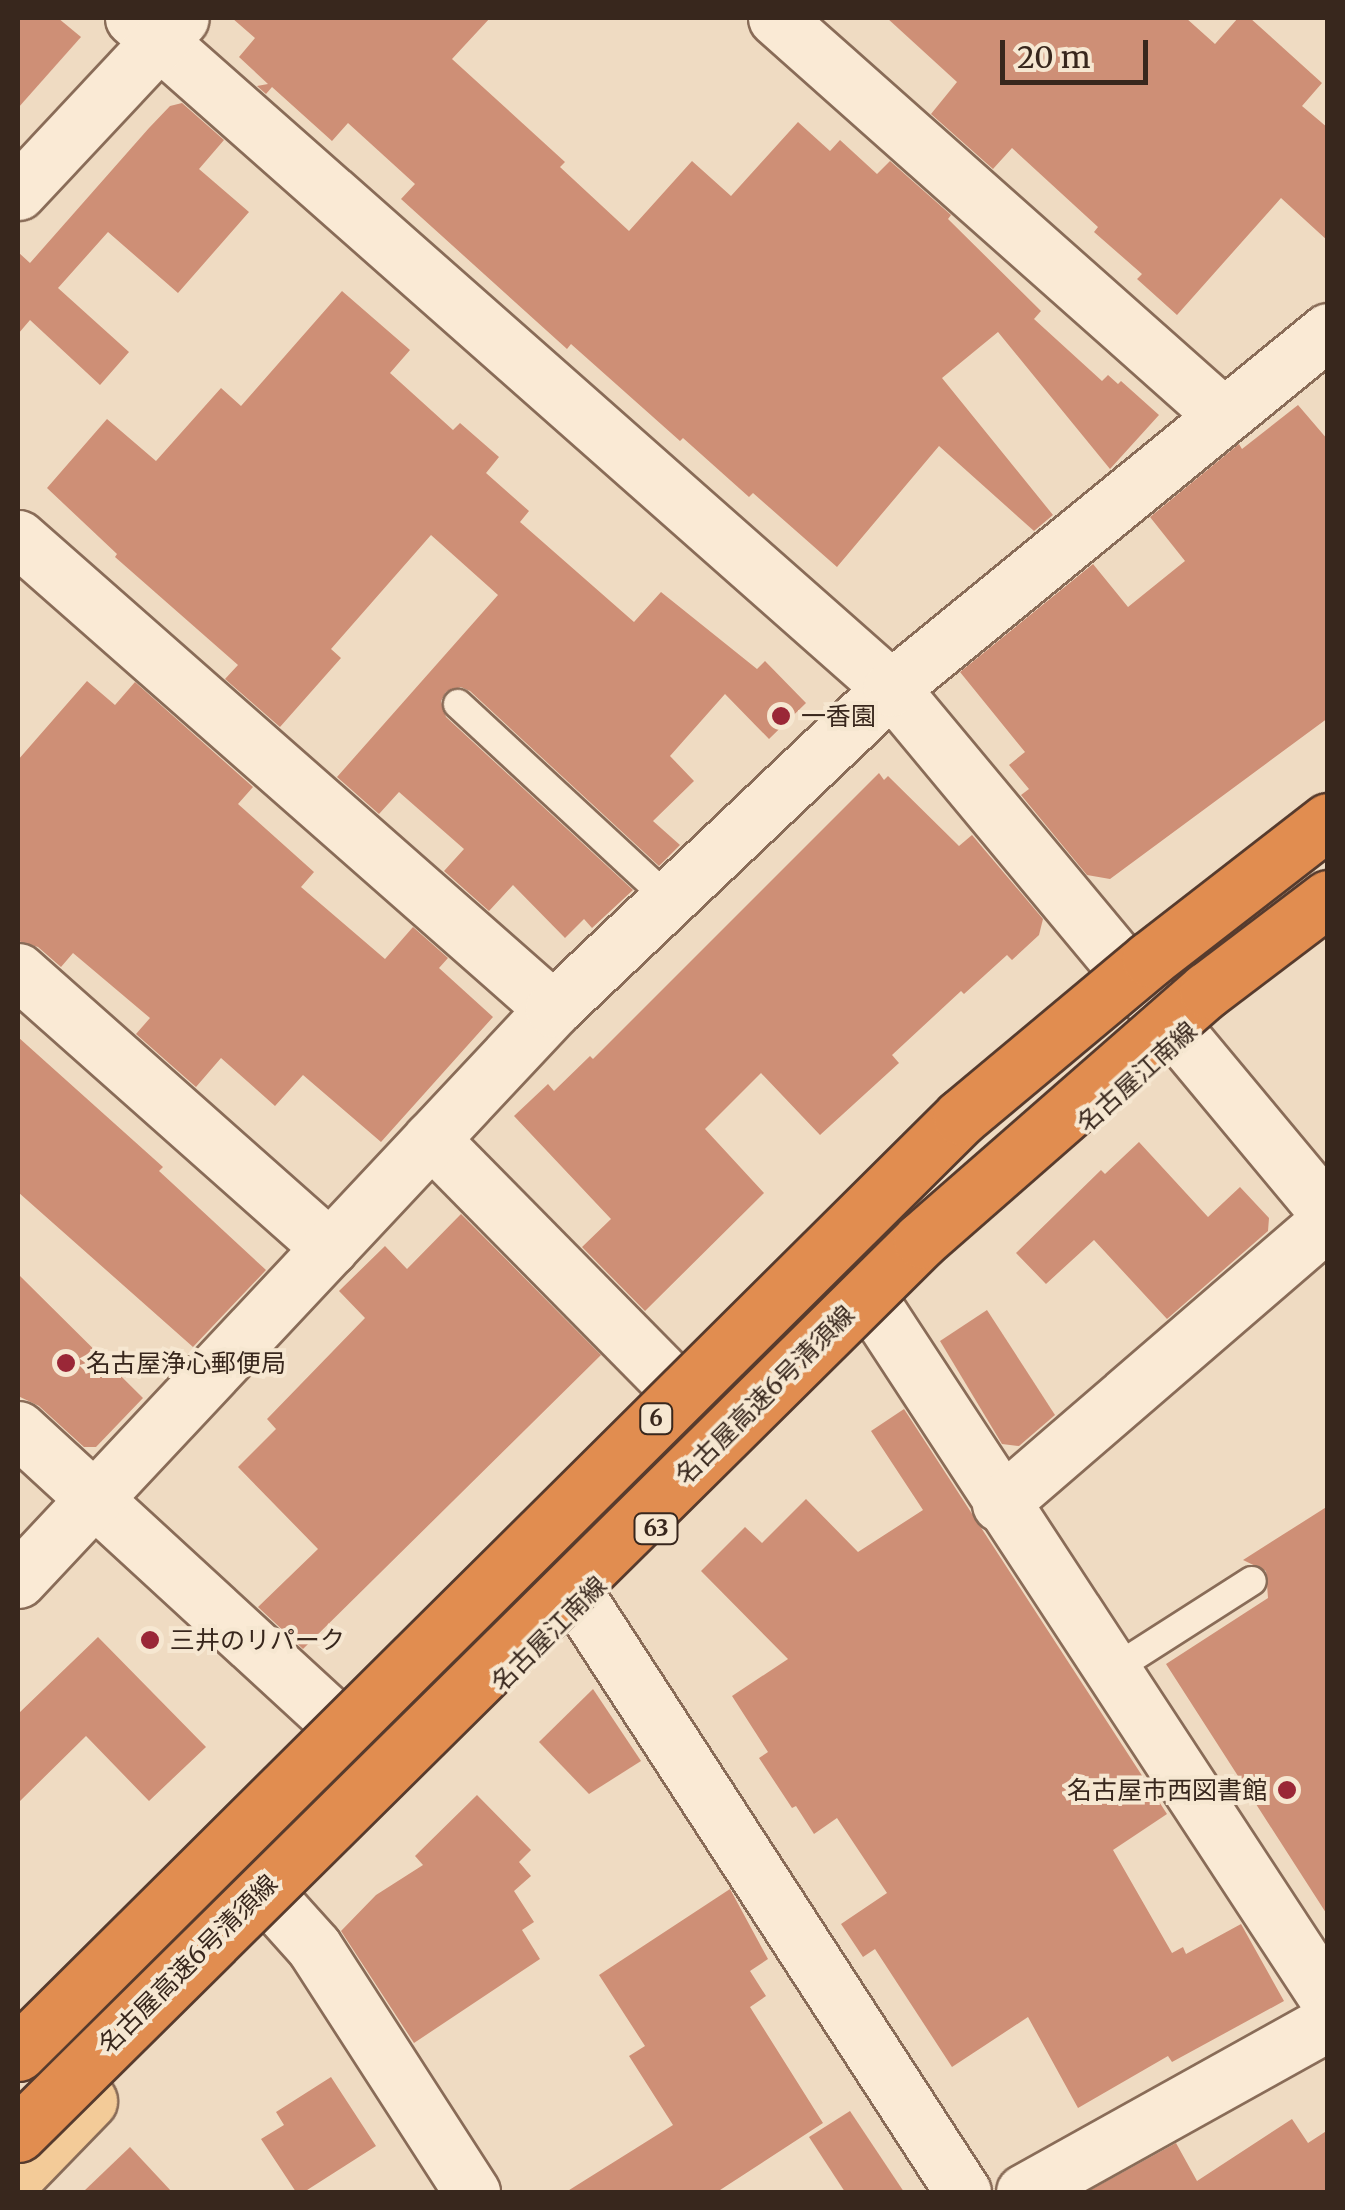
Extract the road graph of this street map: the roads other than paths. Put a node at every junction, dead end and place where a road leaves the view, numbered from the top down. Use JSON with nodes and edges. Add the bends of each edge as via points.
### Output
{"nodes":[{"id":1,"x":776,"y":18,"type":"edge"},
{"id":2,"x":158,"y":25,"type":"edge"},
{"id":3,"x":18,"y":192,"type":"edge"},
{"id":4,"x":1328,"y":330,"type":"edge"},
{"id":5,"x":1224,"y":416,"type":"junction"},
{"id":6,"x":18,"y":538,"type":"edge"},
{"id":7,"x":891,"y":688,"type":"junction"},
{"id":8,"x":458,"y":704,"type":"dead end"},
{"id":9,"x":1328,"y":801,"type":"edge"},
{"id":10,"x":1328,"y":821,"type":"edge"},
{"id":11,"x":1328,"y":898,"type":"edge"},
{"id":12,"x":670,"y":900,"type":"junction"},
{"id":13,"x":1328,"y":920,"type":"edge"},
{"id":14,"x":1122,"y":960,"type":"junction"},
{"id":15,"x":18,"y":970,"type":"edge"},
{"id":16,"x":554,"y":1010,"type":"junction"},
{"id":17,"x":1182,"y":1034,"type":"junction"},
{"id":18,"x":431,"y":1140,"type":"junction"},
{"id":19,"x":1328,"y":1217,"type":"edge"},
{"id":20,"x":330,"y":1248,"type":"junction"},
{"id":21,"x":880,"y":1315,"type":"junction"},
{"id":22,"x":670,"y":1381,"type":"junction"},
{"id":23,"x":18,"y":1429,"type":"edge"},
{"id":24,"x":92,"y":1500,"type":"junction"},
{"id":25,"x":1000,"y":1504,"type":"junction"},
{"id":26,"x":18,"y":1580,"type":"edge"},
{"id":27,"x":1252,"y":1580,"type":"dead end"},
{"id":28,"x":580,"y":1602,"type":"junction"},
{"id":29,"x":1111,"y":1672,"type":"junction"},
{"id":30,"x":331,"y":1717,"type":"junction"},
{"id":31,"x":279,"y":1908,"type":"junction"},
{"id":32,"x":1328,"y":1998,"type":"edge"},
{"id":33,"x":1328,"y":2023,"type":"edge"},
{"id":34,"x":18,"y":2028,"type":"edge"},
{"id":35,"x":18,"y":2053,"type":"edge"},
{"id":36,"x":18,"y":2134,"type":"edge"},
{"id":37,"x":18,"y":2174,"type":"edge"},
{"id":38,"x":472,"y":2192,"type":"edge"},
{"id":39,"x":963,"y":2192,"type":"edge"},
{"id":40,"x":1024,"y":2192,"type":"edge"}],
"edges":[{"from":1,"to":5,"type":"street"},
{"from":2,"to":3,"type":"street"},
{"from":2,"to":7,"type":"street"},
{"from":4,"to":5,"type":"street"},
{"from":5,"to":7,"type":"street"},
{"from":6,"to":16,"type":"street"},
{"from":7,"to":12,"type":"street"},
{"from":7,"to":14,"type":"street"},
{"from":8,"to":12,"type":"lane"},
{"from":9,"to":14,"type":"main road"},
{"from":10,"to":35,"type":"highway","number":"6","bridge":true,"via":[[961,1117]]},
{"from":11,"to":36,"type":"highway","name":"名古屋高速6号清須線","number":"6","bridge":true,"via":[[1207,990],[922,1240]]},
{"from":12,"to":16,"type":"street"},
{"from":13,"to":17,"type":"main road","name":"名古屋江南線","number":"63"},
{"from":14,"to":17,"type":"street"},
{"from":14,"to":22,"type":"main road","via":[[949,1106]]},
{"from":15,"to":20,"type":"street"},
{"from":16,"to":18,"type":"street"},
{"from":17,"to":19,"type":"street"},
{"from":17,"to":21,"type":"main road","name":"名古屋江南線","number":"63"},
{"from":18,"to":20,"type":"street"},
{"from":18,"to":22,"type":"street"},
{"from":19,"to":25,"type":"street"},
{"from":20,"to":24,"type":"street"},
{"from":21,"to":25,"type":"street"},
{"from":21,"to":28,"type":"main road","name":"名古屋江南線","number":"63"},
{"from":22,"to":30,"type":"main road"},
{"from":23,"to":24,"type":"street"},
{"from":24,"to":26,"type":"street"},
{"from":24,"to":30,"type":"street"},
{"from":25,"to":29,"type":"street"},
{"from":27,"to":29,"type":"lane"},
{"from":28,"to":31,"type":"main road","name":"名古屋江南線","number":"63"},
{"from":28,"to":39,"type":"street"},
{"from":29,"to":32,"type":"street"},
{"from":30,"to":34,"type":"main road"},
{"from":31,"to":37,"type":"main road","name":"名古屋江南線","number":"63"},
{"from":31,"to":38,"type":"street","via":[[314,1947]]},
{"from":33,"to":40,"type":"street"}]}
